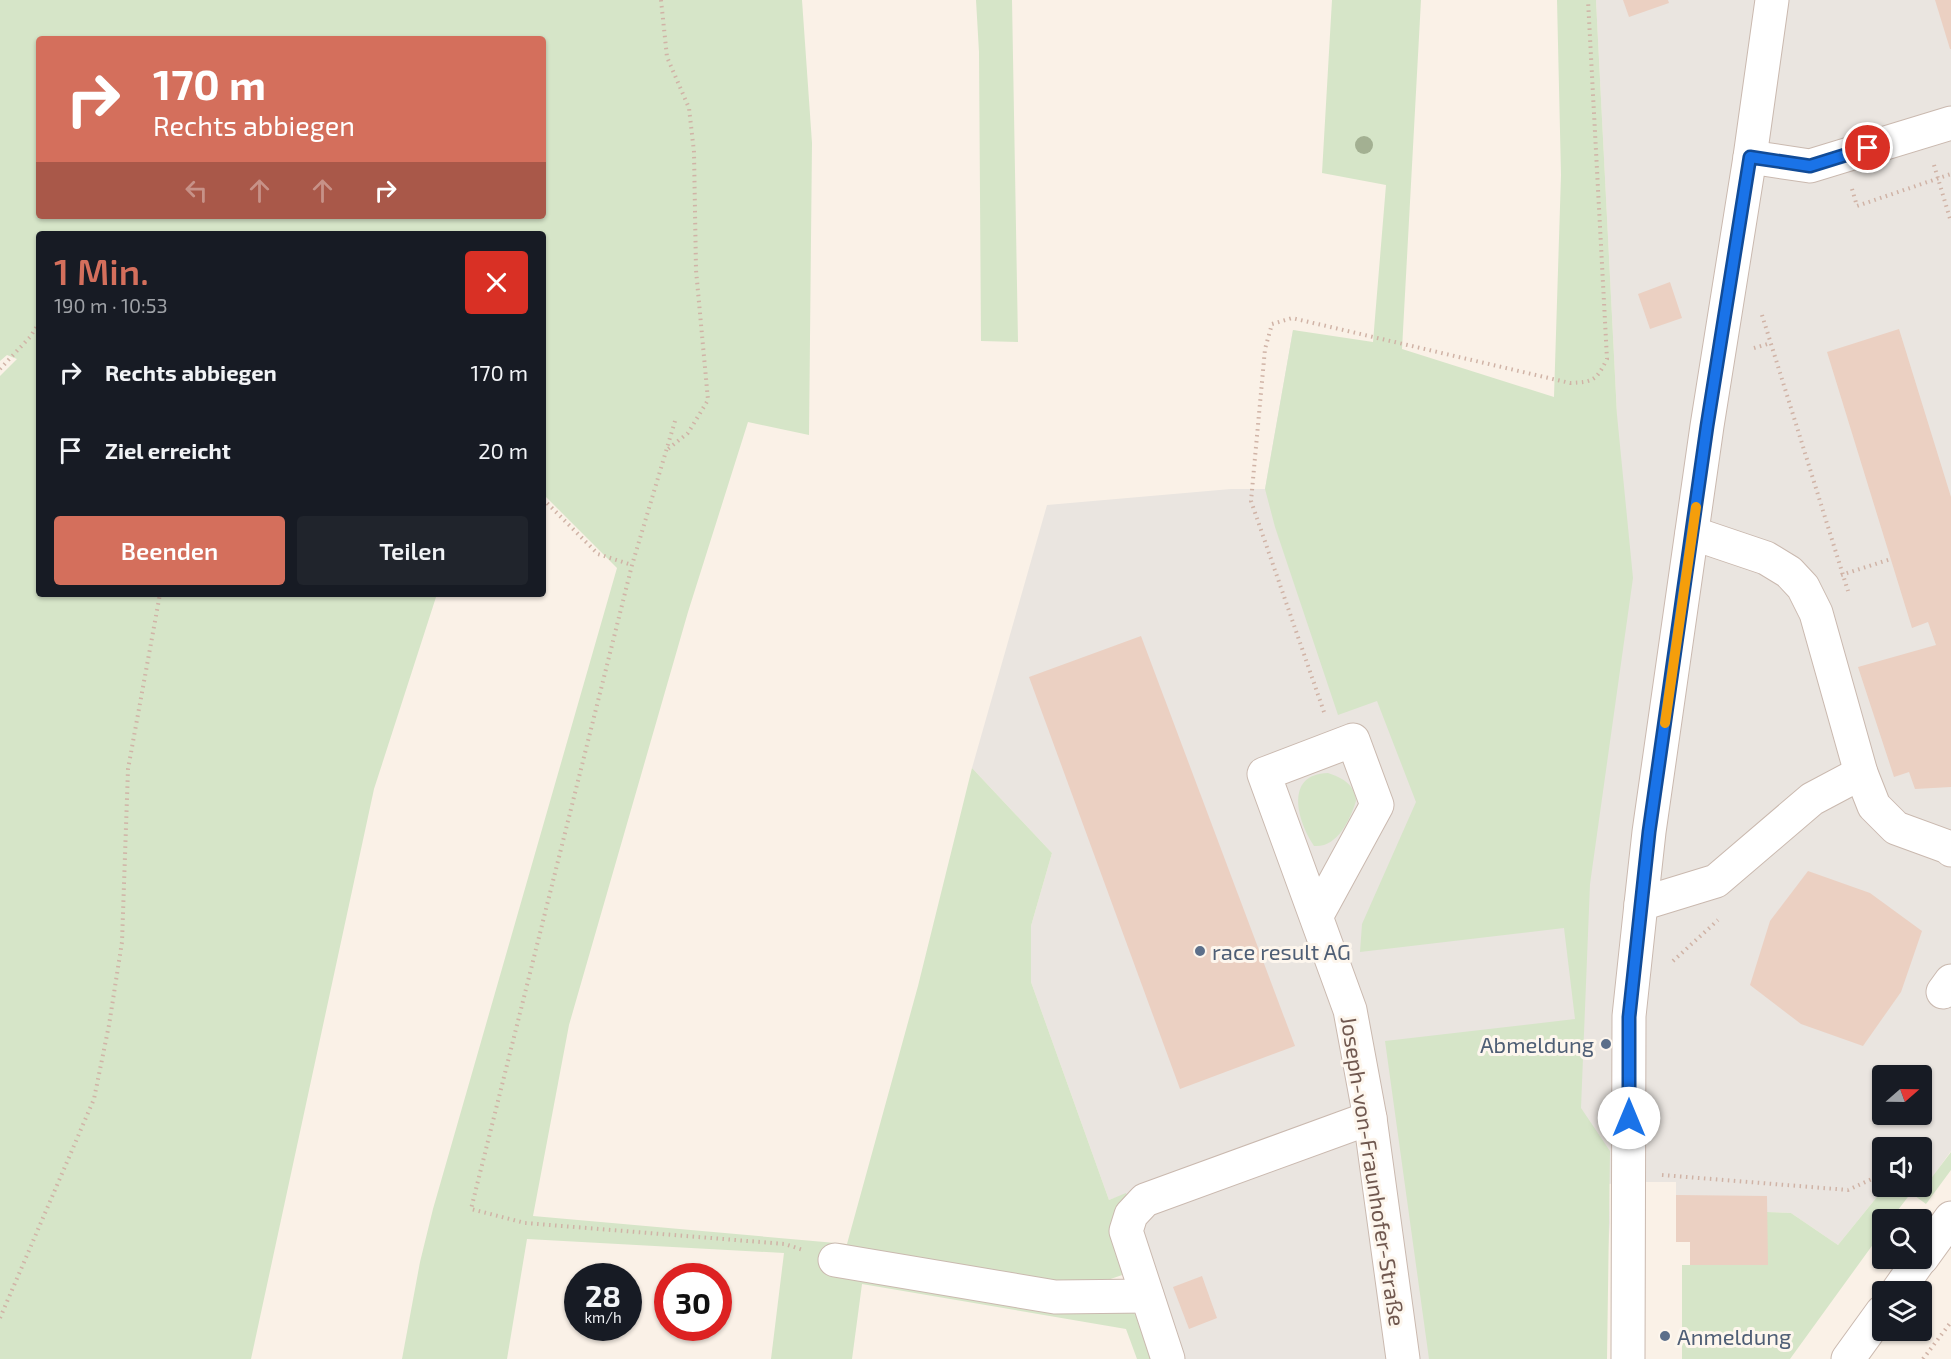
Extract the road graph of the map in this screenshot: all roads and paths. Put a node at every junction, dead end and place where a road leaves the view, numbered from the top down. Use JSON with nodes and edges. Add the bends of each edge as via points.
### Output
{"nodes":[{"id":1,"x":661,"y":0,"type":"edge"},
{"id":2,"x":1588,"y":0,"type":"edge"},
{"id":3,"x":1772,"y":0,"type":"edge"},
{"id":4,"x":1938,"y":127,"type":"edge"},
{"id":5,"x":1750,"y":157,"type":"junction"},
{"id":6,"x":1951,"y":174,"type":"edge"},
{"id":7,"x":1938,"y":178,"type":"junction"},
{"id":8,"x":1851,"y":187,"type":"dead end"},
{"id":9,"x":1951,"y":222,"type":"edge"},
{"id":10,"x":1759,"y":305,"type":"dead end"},
{"id":11,"x":36,"y":328,"type":"edge"},
{"id":12,"x":0,"y":369,"type":"edge"},
{"id":13,"x":675,"y":421,"type":"dead end"},
{"id":14,"x":667,"y":450,"type":"junction"},
{"id":15,"x":546,"y":502,"type":"edge"},
{"id":16,"x":1692,"y":533,"type":"junction"},
{"id":17,"x":1891,"y":559,"type":"dead end"},
{"id":18,"x":632,"y":564,"type":"junction"},
{"id":19,"x":1843,"y":575,"type":"junction"},
{"id":20,"x":1803,"y":587,"type":"junction"},
{"id":21,"x":159,"y":597,"type":"edge"},
{"id":22,"x":1850,"y":597,"type":"dead end"},
{"id":23,"x":1336,"y":747,"type":"junction"},
{"id":24,"x":1861,"y":773,"type":"junction"},
{"id":25,"x":1950,"y":848,"type":"edge"},
{"id":26,"x":1641,"y":904,"type":"junction"},
{"id":27,"x":1724,"y":914,"type":"dead end"},
{"id":28,"x":1317,"y":915,"type":"junction"},
{"id":29,"x":1671,"y":966,"type":"dead end"},
{"id":30,"x":1370,"y":1118,"type":"junction"},
{"id":31,"x":1662,"y":1175,"type":"dead end"},
{"id":32,"x":1872,"y":1179,"type":"edge"},
{"id":33,"x":1951,"y":1218,"type":"edge"},
{"id":34,"x":1932,"y":1243,"type":"edge"},
{"id":35,"x":835,"y":1260,"type":"joint"},
{"id":36,"x":1147,"y":1296,"type":"junction"},
{"id":37,"x":0,"y":1318,"type":"edge"},
{"id":38,"x":1951,"y":1322,"type":"edge"},
{"id":39,"x":1872,"y":1326,"type":"edge"},
{"id":40,"x":1168,"y":1359,"type":"edge"},
{"id":41,"x":1403,"y":1359,"type":"edge"},
{"id":42,"x":1628,"y":1359,"type":"edge"},
{"id":43,"x":1848,"y":1359,"type":"edge"},
{"id":44,"x":1923,"y":1359,"type":"edge"}],
"edges":[{"from":1,"to":14,"type":"path","via":[[667,57],[689,108],[694,152],[696,270],[708,400],[688,433]]},
{"from":2,"to":23,"type":"path","via":[[1606,359],[1600,374],[1590,382],[1570,383],[1292,318],[1272,324],[1265,349],[1251,501]]},
{"from":3,"to":5,"type":"street"},
{"from":4,"to":5,"type":"street","via":[[1810,166]]},
{"from":4,"to":7,"type":"path"},
{"from":5,"to":16,"type":"street"},
{"from":6,"to":7,"type":"path"},
{"from":7,"to":8,"type":"path","via":[[1857,206]]},
{"from":7,"to":9,"type":"path"},
{"from":10,"to":19,"type":"path"},
{"from":11,"to":12,"type":"path"},
{"from":13,"to":14,"type":"path"},
{"from":14,"to":18,"type":"path"},
{"from":15,"to":18,"type":"path","via":[[598,554]]},
{"from":16,"to":20,"type":"street","via":[[1766,558],[1789,572]]},
{"from":16,"to":26,"type":"street"},
{"from":17,"to":19,"type":"path"},
{"from":18,"to":35,"type":"path","via":[[471,1209],[525,1223],[785,1244]]},
{"from":19,"to":20,"type":"path"},
{"from":19,"to":22,"type":"path"},
{"from":20,"to":24,"type":"street","via":[[1816,613]]},
{"from":21,"to":37,"type":"path","via":[[128,769],[122,942],[94,1099]]},
{"from":23,"to":28,"type":"street","via":[[1353,740],[1377,805]]},
{"from":23,"to":28,"type":"street","name":"Joseph-von-Fraunhofer-Straße","via":[[1264,774]]},
{"from":24,"to":25,"type":"street","via":[[1874,807],[1896,828]]},
{"from":24,"to":26,"type":"street","via":[[1812,800],[1716,881]]},
{"from":26,"to":42,"type":"street","via":[[1629,1017]]},
{"from":27,"to":29,"type":"path","via":[[1674,958]]},
{"from":28,"to":30,"type":"street","name":"Joseph-von-Fraunhofer-Straße","via":[[1350,1010]]},
{"from":30,"to":36,"type":"street","via":[[1145,1200],[1131,1215],[1126,1230]]},
{"from":30,"to":41,"type":"street","name":"Joseph-von-Fraunhofer-Straße"},
{"from":31,"to":32,"type":"path","via":[[1848,1190]]},
{"from":33,"to":34,"type":"street"},
{"from":35,"to":36,"type":"street","via":[[1055,1297]]},
{"from":36,"to":40,"type":"street"},
{"from":38,"to":44,"type":"path"},
{"from":39,"to":43,"type":"street"}]}
